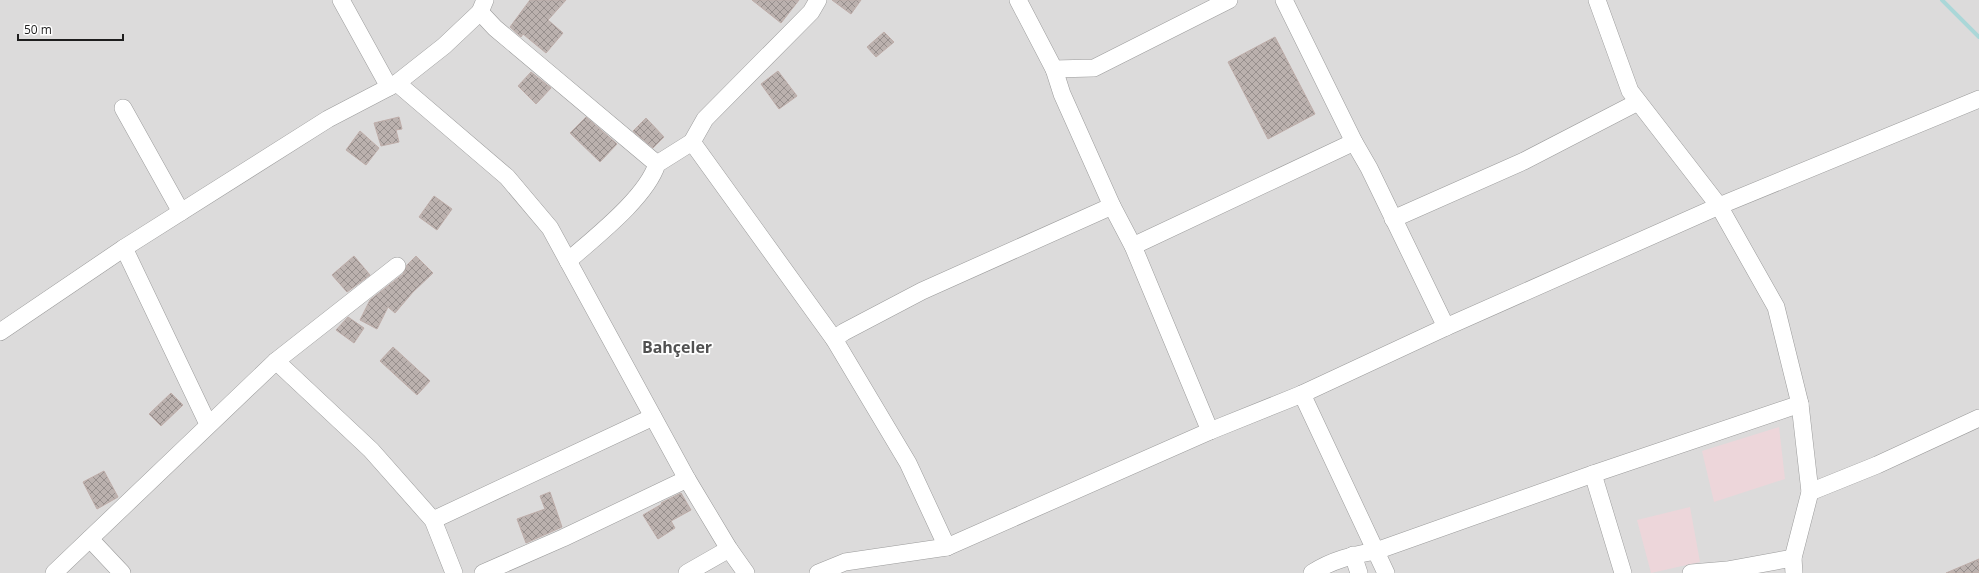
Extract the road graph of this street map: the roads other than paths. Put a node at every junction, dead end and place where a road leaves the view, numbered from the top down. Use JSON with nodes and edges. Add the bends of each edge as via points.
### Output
{"nodes":[{"id":1,"x":341,"y":0,"type":"edge"},
{"id":2,"x":818,"y":0,"type":"edge"},
{"id":3,"x":1018,"y":0,"type":"edge"},
{"id":4,"x":1229,"y":0,"type":"edge"},
{"id":5,"x":1284,"y":0,"type":"edge"},
{"id":6,"x":1597,"y":0,"type":"edge"},
{"id":7,"x":482,"y":6,"type":"edge"},
{"id":8,"x":1054,"y":69,"type":"junction"},
{"id":9,"x":393,"y":85,"type":"junction"},
{"id":10,"x":1979,"y":99,"type":"edge"},
{"id":11,"x":1638,"y":102,"type":"junction"},
{"id":12,"x":123,"y":108,"type":"dead end"},
{"id":13,"x":692,"y":142,"type":"junction"},
{"id":14,"x":1354,"y":142,"type":"junction"},
{"id":15,"x":657,"y":164,"type":"junction"},
{"id":16,"x":1112,"y":206,"type":"junction"},
{"id":17,"x":1719,"y":206,"type":"junction"},
{"id":18,"x":181,"y":212,"type":"junction"},
{"id":19,"x":1393,"y":219,"type":"junction"},
{"id":20,"x":1133,"y":246,"type":"junction"},
{"id":21,"x":124,"y":248,"type":"junction"},
{"id":22,"x":568,"y":261,"type":"junction"},
{"id":23,"x":397,"y":266,"type":"dead end"},
{"id":24,"x":1446,"y":327,"type":"junction"},
{"id":25,"x":0,"y":332,"type":"edge"},
{"id":26,"x":834,"y":339,"type":"junction"},
{"id":27,"x":276,"y":360,"type":"junction"},
{"id":28,"x":1302,"y":394,"type":"junction"},
{"id":29,"x":1800,"y":404,"type":"junction"},
{"id":30,"x":654,"y":418,"type":"junction"},
{"id":31,"x":1979,"y":418,"type":"edge"},
{"id":32,"x":208,"y":424,"type":"junction"},
{"id":33,"x":1210,"y":431,"type":"junction"},
{"id":34,"x":1594,"y":474,"type":"junction"},
{"id":35,"x":687,"y":479,"type":"junction"},
{"id":36,"x":1810,"y":492,"type":"junction"},
{"id":37,"x":433,"y":520,"type":"junction"},
{"id":38,"x":90,"y":539,"type":"junction"},
{"id":39,"x":947,"y":547,"type":"junction"},
{"id":40,"x":729,"y":549,"type":"junction"},
{"id":41,"x":1376,"y":550,"type":"junction"},
{"id":42,"x":1353,"y":555,"type":"junction"},
{"id":43,"x":1793,"y":566,"type":"edge"},
{"id":44,"x":54,"y":573,"type":"edge"},
{"id":45,"x":122,"y":573,"type":"edge"},
{"id":46,"x":454,"y":573,"type":"edge"},
{"id":47,"x":482,"y":573,"type":"edge"},
{"id":48,"x":687,"y":573,"type":"edge"},
{"id":49,"x":746,"y":573,"type":"edge"},
{"id":50,"x":818,"y":573,"type":"edge"},
{"id":51,"x":1312,"y":573,"type":"edge"},
{"id":52,"x":1359,"y":573,"type":"edge"},
{"id":53,"x":1386,"y":573,"type":"edge"},
{"id":54,"x":1623,"y":573,"type":"edge"},
{"id":55,"x":1691,"y":573,"type":"edge"}],
"edges":[{"from":1,"to":9,"type":"street"},
{"from":2,"to":13,"type":"street","via":[[811,12],[705,119]]},
{"from":3,"to":8,"type":"street"},
{"from":4,"to":8,"type":"street","via":[[1094,68]]},
{"from":5,"to":14,"type":"street"},
{"from":6,"to":11,"type":"street","via":[[1630,91]]},
{"from":7,"to":9,"type":"street","via":[[444,46]]},
{"from":7,"to":15,"type":"street","via":[[495,28]]},
{"from":8,"to":16,"type":"street","via":[[1062,94]]},
{"from":9,"to":18,"type":"street","via":[[328,119]]},
{"from":9,"to":22,"type":"street","via":[[507,177],[550,228]]},
{"from":10,"to":17,"type":"street"},
{"from":11,"to":17,"type":"street"},
{"from":11,"to":19,"type":"street","via":[[1524,161]]},
{"from":12,"to":18,"type":"street"},
{"from":13,"to":15,"type":"street"},
{"from":13,"to":26,"type":"street"},
{"from":14,"to":19,"type":"street"},
{"from":14,"to":20,"type":"street"},
{"from":15,"to":22,"type":"street","via":[[654,173],[635,200]]},
{"from":16,"to":20,"type":"street"},
{"from":16,"to":26,"type":"street","via":[[922,291]]},
{"from":17,"to":24,"type":"street"},
{"from":17,"to":29,"type":"street","via":[[1776,307]]},
{"from":18,"to":21,"type":"street"},
{"from":19,"to":24,"type":"street"},
{"from":20,"to":33,"type":"street"},
{"from":21,"to":25,"type":"street"},
{"from":21,"to":32,"type":"street"},
{"from":22,"to":30,"type":"street"},
{"from":23,"to":27,"type":"street"},
{"from":24,"to":28,"type":"street"},
{"from":26,"to":39,"type":"street","via":[[908,463]]},
{"from":27,"to":32,"type":"street"},
{"from":27,"to":37,"type":"street","via":[[371,450]]},
{"from":28,"to":33,"type":"street"},
{"from":28,"to":41,"type":"street"},
{"from":29,"to":34,"type":"street"},
{"from":29,"to":36,"type":"street"},
{"from":30,"to":35,"type":"street"},
{"from":30,"to":37,"type":"street"},
{"from":31,"to":36,"type":"street","via":[[1877,465]]},
{"from":32,"to":38,"type":"street"},
{"from":33,"to":39,"type":"street"},
{"from":34,"to":41,"type":"street"},
{"from":34,"to":54,"type":"street"},
{"from":35,"to":40,"type":"street"},
{"from":35,"to":47,"type":"street"},
{"from":36,"to":43,"type":"street"},
{"from":37,"to":46,"type":"street"},
{"from":38,"to":44,"type":"street"},
{"from":38,"to":45,"type":"street"},
{"from":39,"to":50,"type":"street","via":[[845,562]]},
{"from":40,"to":48,"type":"street"},
{"from":40,"to":49,"type":"street"},
{"from":41,"to":42,"type":"street"},
{"from":41,"to":53,"type":"street"},
{"from":42,"to":51,"type":"street","via":[[1326,564]]},
{"from":42,"to":52,"type":"street"},
{"from":43,"to":55,"type":"street"}]}
